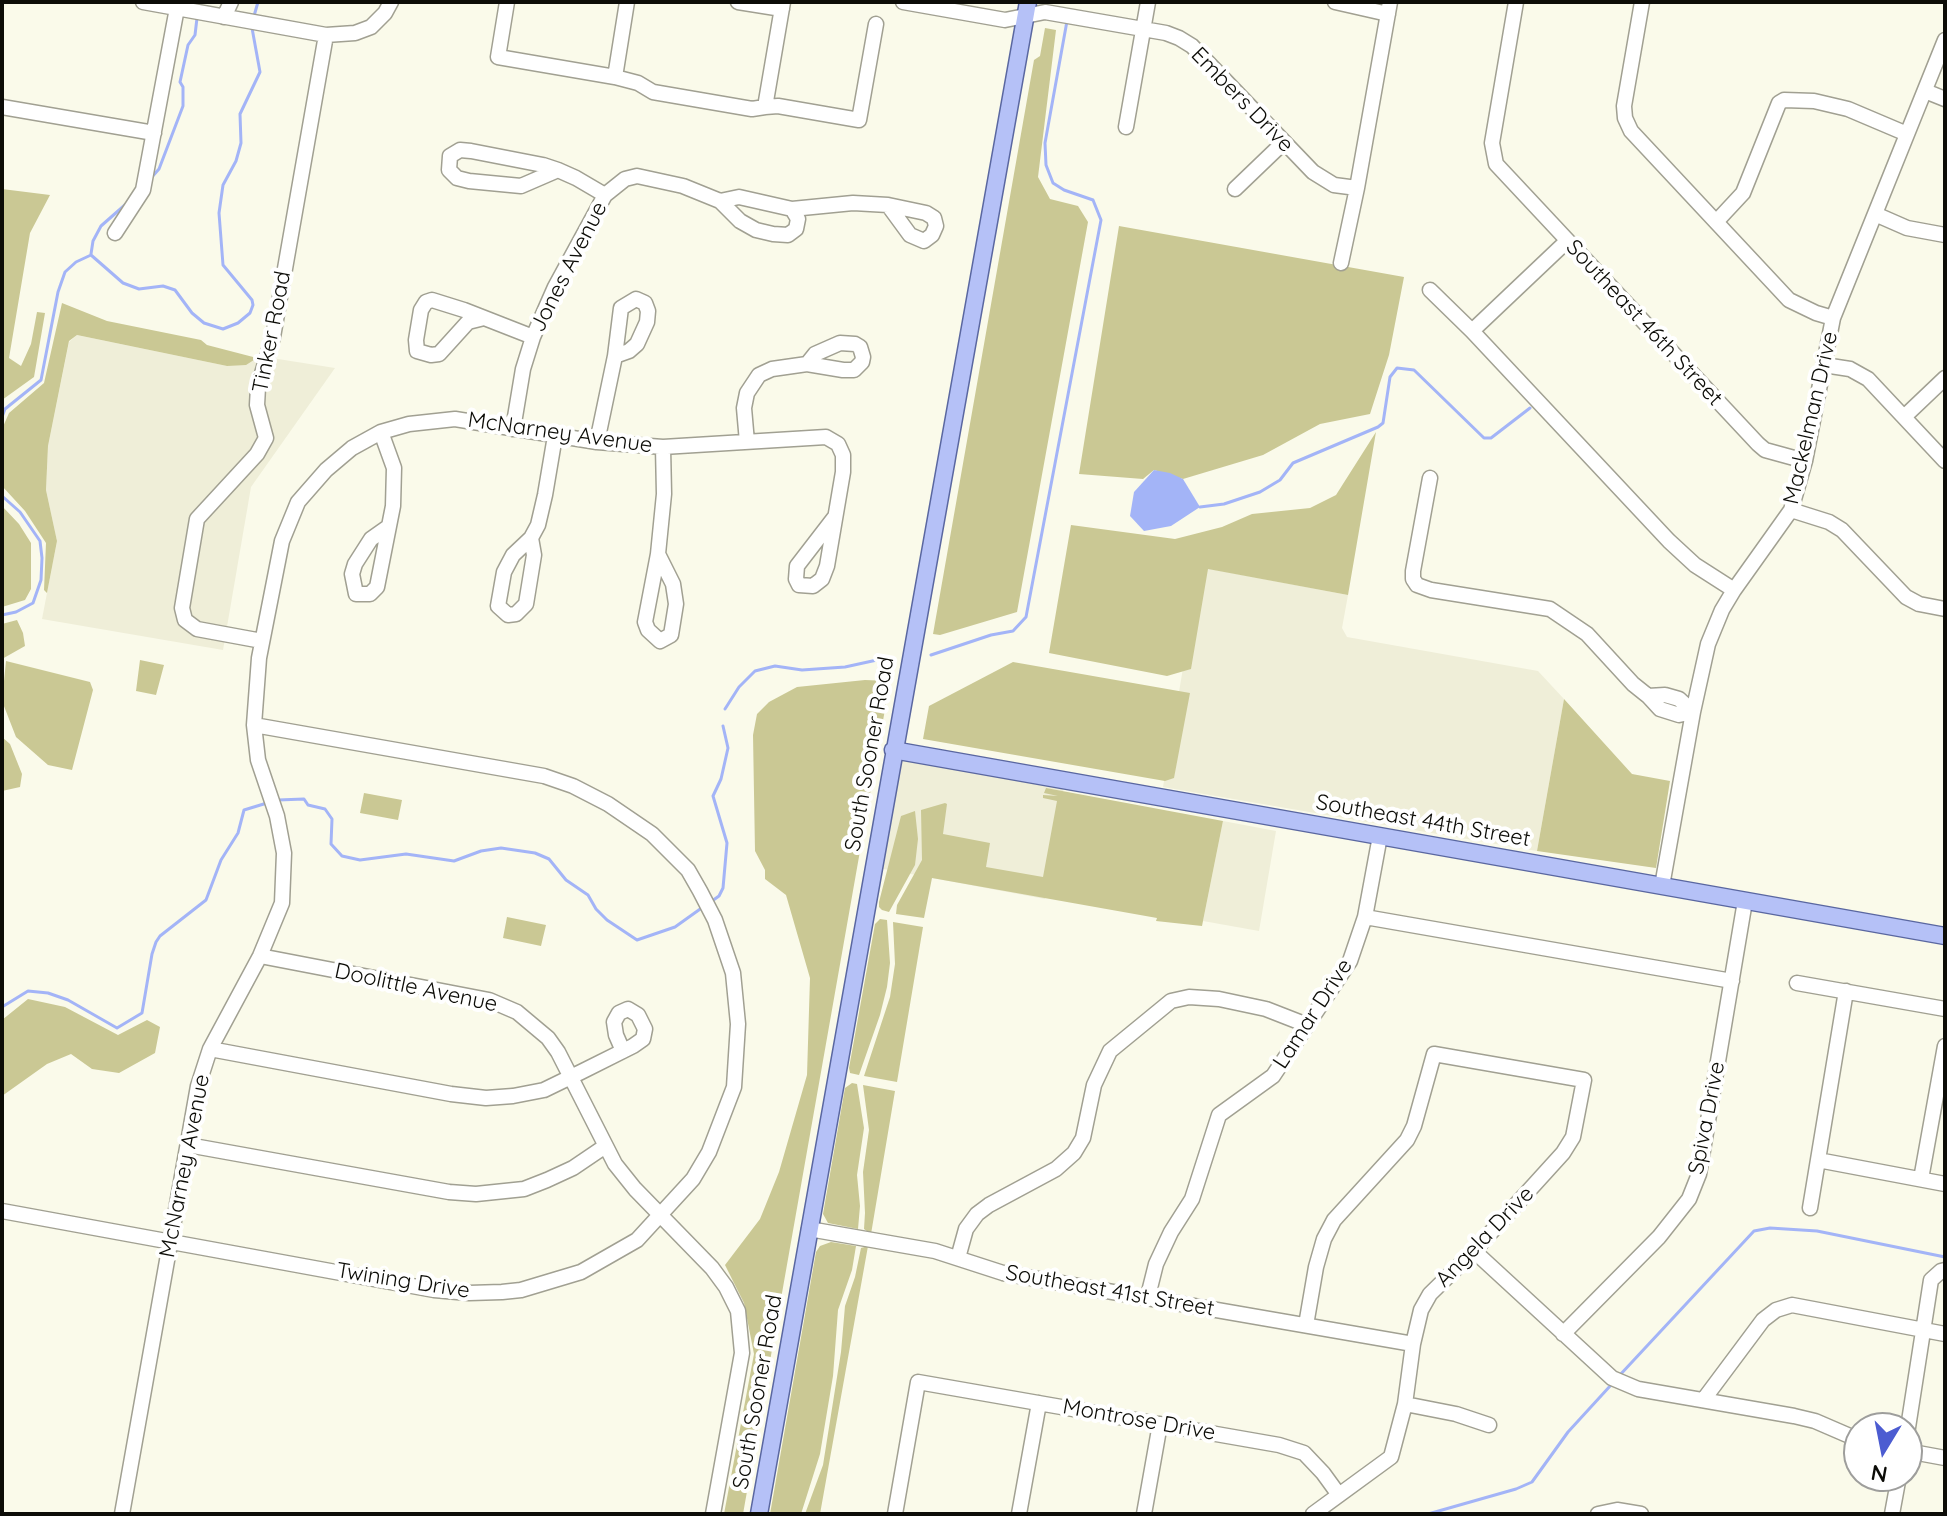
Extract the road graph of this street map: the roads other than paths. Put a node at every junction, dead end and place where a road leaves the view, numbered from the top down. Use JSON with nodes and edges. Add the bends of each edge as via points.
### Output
{"nodes":[{"id":1,"x":143,"y":2,"type":"edge"},
{"id":2,"x":231,"y":2,"type":"edge"},
{"id":3,"x":391,"y":2,"type":"edge"},
{"id":4,"x":507,"y":2,"type":"edge"},
{"id":5,"x":627,"y":2,"type":"edge"},
{"id":6,"x":738,"y":2,"type":"edge"},
{"id":7,"x":903,"y":2,"type":"edge"},
{"id":8,"x":1148,"y":2,"type":"edge"},
{"id":9,"x":1335,"y":2,"type":"edge"},
{"id":10,"x":1516,"y":2,"type":"edge"},
{"id":11,"x":1642,"y":2,"type":"edge"},
{"id":12,"x":782,"y":6,"type":"edge"},
{"id":13,"x":177,"y":8,"type":"junction"},
{"id":14,"x":1389,"y":8,"type":"edge"},
{"id":15,"x":1026,"y":9,"type":"edge"},
{"id":16,"x":224,"y":17,"type":"junction"},
{"id":17,"x":876,"y":24,"type":"dead end"},
{"id":18,"x":1143,"y":29,"type":"junction"},
{"id":19,"x":326,"y":35,"type":"junction"},
{"id":20,"x":1945,"y":40,"type":"edge"},
{"id":21,"x":615,"y":77,"type":"junction"},
{"id":22,"x":1925,"y":91,"type":"junction"},
{"id":23,"x":1945,"y":99,"type":"edge"},
{"id":24,"x":2,"y":107,"type":"edge"},
{"id":25,"x":765,"y":107,"type":"junction"},
{"id":26,"x":1126,"y":127,"type":"dead end"},
{"id":27,"x":154,"y":133,"type":"junction"},
{"id":28,"x":1907,"y":134,"type":"junction"},
{"id":29,"x":1284,"y":142,"type":"junction"},
{"id":30,"x":558,"y":170,"type":"junction"},
{"id":31,"x":1357,"y":188,"type":"junction"},
{"id":32,"x":1235,"y":189,"type":"dead end"},
{"id":33,"x":605,"y":195,"type":"junction"},
{"id":34,"x":720,"y":201,"type":"junction"},
{"id":35,"x":888,"y":205,"type":"dead end"},
{"id":36,"x":792,"y":209,"type":"junction"},
{"id":37,"x":1875,"y":214,"type":"junction"},
{"id":38,"x":1716,"y":222,"type":"junction"},
{"id":39,"x":115,"y":233,"type":"dead end"},
{"id":40,"x":1945,"y":235,"type":"edge"},
{"id":41,"x":1567,"y":241,"type":"junction"},
{"id":42,"x":1341,"y":263,"type":"dead end"},
{"id":43,"x":1430,"y":290,"type":"dead end"},
{"id":44,"x":484,"y":318,"type":"junction"},
{"id":45,"x":1833,"y":318,"type":"junction"},
{"id":46,"x":1472,"y":331,"type":"junction"},
{"id":47,"x":533,"y":337,"type":"junction"},
{"id":48,"x":615,"y":356,"type":"dead end"},
{"id":49,"x":807,"y":364,"type":"dead end"},
{"id":50,"x":1824,"y":365,"type":"junction"},
{"id":51,"x":1945,"y":378,"type":"edge"},
{"id":52,"x":1904,"y":417,"type":"junction"},
{"id":53,"x":513,"y":429,"type":"junction"},
{"id":54,"x":381,"y":432,"type":"junction"},
{"id":55,"x":555,"y":436,"type":"junction"},
{"id":56,"x":597,"y":442,"type":"junction"},
{"id":57,"x":747,"y":442,"type":"junction"},
{"id":58,"x":663,"y":447,"type":"junction"},
{"id":59,"x":1805,"y":461,"type":"junction"},
{"id":60,"x":1945,"y":461,"type":"edge"},
{"id":61,"x":1430,"y":478,"type":"dead end"},
{"id":62,"x":1791,"y":510,"type":"junction"},
{"id":63,"x":834,"y":518,"type":"dead end"},
{"id":64,"x":388,"y":527,"type":"dead end"},
{"id":65,"x":531,"y":538,"type":"junction"},
{"id":66,"x":658,"y":554,"type":"junction"},
{"id":67,"x":1734,"y":590,"type":"junction"},
{"id":68,"x":1945,"y":609,"type":"edge"},
{"id":69,"x":262,"y":641,"type":"junction"},
{"id":70,"x":1693,"y":712,"type":"junction"},
{"id":71,"x":254,"y":725,"type":"junction"},
{"id":72,"x":893,"y":750,"type":"junction"},
{"id":73,"x":1380,"y":836,"type":"junction"},
{"id":74,"x":1662,"y":886,"type":"junction"},
{"id":75,"x":1745,"y":901,"type":"junction"},
{"id":76,"x":1365,"y":917,"type":"junction"},
{"id":77,"x":1945,"y":936,"type":"edge"},
{"id":78,"x":260,"y":956,"type":"junction"},
{"id":79,"x":1732,"y":981,"type":"junction"},
{"id":80,"x":1797,"y":983,"type":"dead end"},
{"id":81,"x":1846,"y":991,"type":"junction"},
{"id":82,"x":1945,"y":1009,"type":"edge"},
{"id":83,"x":1307,"y":1025,"type":"junction"},
{"id":84,"x":1945,"y":1046,"type":"edge"},
{"id":85,"x":210,"y":1049,"type":"junction"},
{"id":86,"x":623,"y":1051,"type":"dead end"},
{"id":87,"x":570,"y":1077,"type":"junction"},
{"id":88,"x":188,"y":1145,"type":"junction"},
{"id":89,"x":604,"y":1147,"type":"junction"},
{"id":90,"x":1818,"y":1160,"type":"junction"},
{"id":91,"x":1921,"y":1179,"type":"junction"},
{"id":92,"x":1945,"y":1184,"type":"edge"},
{"id":93,"x":1810,"y":1208,"type":"dead end"},
{"id":94,"x":2,"y":1211,"type":"edge"},
{"id":95,"x":660,"y":1217,"type":"junction"},
{"id":96,"x":809,"y":1229,"type":"junction"},
{"id":97,"x":171,"y":1241,"type":"junction"},
{"id":98,"x":1474,"y":1251,"type":"junction"},
{"id":99,"x":958,"y":1258,"type":"junction"},
{"id":100,"x":1945,"y":1270,"type":"edge"},
{"id":101,"x":1148,"y":1296,"type":"junction"},
{"id":102,"x":1306,"y":1325,"type":"junction"},
{"id":103,"x":1923,"y":1330,"type":"junction"},
{"id":104,"x":1563,"y":1334,"type":"junction"},
{"id":105,"x":1945,"y":1334,"type":"edge"},
{"id":106,"x":1413,"y":1344,"type":"junction"},
{"id":107,"x":1704,"y":1399,"type":"junction"},
{"id":108,"x":1039,"y":1403,"type":"junction"},
{"id":109,"x":1405,"y":1404,"type":"junction"},
{"id":110,"x":1910,"y":1412,"type":"edge"},
{"id":111,"x":1160,"y":1424,"type":"junction"},
{"id":112,"x":1489,"y":1425,"type":"dead end"},
{"id":113,"x":1843,"y":1433,"type":"edge"},
{"id":114,"x":1923,"y":1454,"type":"edge"},
{"id":115,"x":1945,"y":1458,"type":"edge"},
{"id":116,"x":1896,"y":1492,"type":"edge"},
{"id":117,"x":1339,"y":1495,"type":"junction"},
{"id":118,"x":122,"y":1514,"type":"edge"},
{"id":119,"x":713,"y":1514,"type":"edge"},
{"id":120,"x":759,"y":1514,"type":"edge"},
{"id":121,"x":895,"y":1514,"type":"edge"},
{"id":122,"x":1019,"y":1514,"type":"edge"},
{"id":123,"x":1144,"y":1514,"type":"edge"},
{"id":124,"x":1313,"y":1514,"type":"edge"},
{"id":125,"x":1598,"y":1514,"type":"edge"},
{"id":126,"x":1641,"y":1514,"type":"edge"},
{"id":127,"x":1892,"y":1514,"type":"edge"}],
"edges":[{"from":1,"to":13,"type":"street"},
{"from":2,"to":16,"type":"street"},
{"from":3,"to":19,"type":"street","via":[[371,27]]},
{"from":4,"to":21,"type":"street","via":[[498,57]]},
{"from":5,"to":21,"type":"street"},
{"from":6,"to":12,"type":"street"},
{"from":7,"to":15,"type":"street","name":"Embers Drive","via":[[1005,20]]},
{"from":8,"to":18,"type":"street"},
{"from":9,"to":14,"type":"street"},
{"from":10,"to":41,"type":"street","name":"Southeast 46th Street","via":[[1492,143],[1496,164]]},
{"from":11,"to":38,"type":"street","via":[[1625,118],[1637,138]]},
{"from":12,"to":25,"type":"street"},
{"from":13,"to":16,"type":"street"},
{"from":13,"to":27,"type":"street"},
{"from":14,"to":31,"type":"street"},
{"from":15,"to":18,"type":"street","name":"Embers Drive"},
{"from":15,"to":72,"type":"main road","name":"South Sooner Road"},
{"from":16,"to":19,"type":"street"},
{"from":17,"to":25,"type":"street","via":[[859,120]]},
{"from":18,"to":26,"type":"street"},
{"from":18,"to":29,"type":"street","name":"Embers Drive","via":[[1192,46]]},
{"from":19,"to":69,"type":"street","name":"Tinker Road","via":[[273,337],[258,387],[266,438],[197,519],[182,608],[185,620],[197,629]]},
{"from":20,"to":22,"type":"street","name":"Mackelman Drive"},
{"from":21,"to":25,"type":"street","via":[[653,92]]},
{"from":22,"to":23,"type":"street"},
{"from":22,"to":28,"type":"street","name":"Mackelman Drive"},
{"from":24,"to":27,"type":"street"},
{"from":27,"to":39,"type":"street","via":[[143,190]]},
{"from":28,"to":37,"type":"street","name":"Mackelman Drive"},
{"from":28,"to":38,"type":"street","via":[[1848,109],[1784,100],[1743,193]]},
{"from":29,"to":31,"type":"street","name":"Embers Drive","via":[[1323,179]]},
{"from":29,"to":32,"type":"street"},
{"from":30,"to":30,"type":"street","via":[[460,150],[450,156],[449,170],[469,181],[521,186]]},
{"from":30,"to":33,"type":"street"},
{"from":31,"to":42,"type":"street"},
{"from":33,"to":34,"type":"street","name":"Jones Avenue","via":[[637,176]]},
{"from":33,"to":47,"type":"street","name":"Jones Avenue"},
{"from":34,"to":36,"type":"street","via":[[739,197]]},
{"from":34,"to":36,"type":"street","name":"Jones Avenue","via":[[740,221],[773,234],[788,235],[796,229]]},
{"from":35,"to":36,"type":"street"},
{"from":37,"to":40,"type":"street","via":[[1907,228]]},
{"from":37,"to":45,"type":"street","name":"Mackelman Drive"},
{"from":38,"to":45,"type":"street","via":[[1789,300]]},
{"from":41,"to":46,"type":"street"},
{"from":41,"to":59,"type":"street","name":"Southeast 46th Street","via":[[1758,444]]},
{"from":43,"to":46,"type":"street"},
{"from":44,"to":44,"type":"street","via":[[426,302],[417,351],[439,354],[468,322]]},
{"from":44,"to":47,"type":"street"},
{"from":45,"to":50,"type":"street","name":"Mackelman Drive"},
{"from":46,"to":67,"type":"street","via":[[1669,541]]},
{"from":47,"to":53,"type":"street","name":"Jones Avenue"},
{"from":48,"to":56,"type":"street"},
{"from":49,"to":57,"type":"street","via":[[772,369],[752,383],[744,408]]},
{"from":50,"to":52,"type":"street","via":[[1861,373]]},
{"from":50,"to":59,"type":"street","name":"Mackelman Drive"},
{"from":51,"to":52,"type":"street"},
{"from":52,"to":60,"type":"street"},
{"from":53,"to":54,"type":"street","name":"McNarney Avenue","via":[[455,419]]},
{"from":53,"to":55,"type":"street","name":"McNarney Avenue"},
{"from":54,"to":64,"type":"street","via":[[394,468]]},
{"from":54,"to":69,"type":"street","name":"McNarney Avenue","via":[[352,448],[298,502],[282,541]]},
{"from":55,"to":56,"type":"street","name":"McNarney Avenue"},
{"from":55,"to":65,"type":"street"},
{"from":56,"to":58,"type":"street","name":"McNarney Avenue"},
{"from":57,"to":58,"type":"street","name":"McNarney Avenue"},
{"from":57,"to":63,"type":"street","name":"McNarney Avenue","via":[[826,437],[838,444],[843,472]]},
{"from":58,"to":66,"type":"street"},
{"from":59,"to":62,"type":"street","name":"Mackelman Drive"},
{"from":61,"to":70,"type":"street","via":[[1413,571],[1417,585],[1550,609],[1587,634],[1648,696],[1669,704],[1679,699]]},
{"from":62,"to":67,"type":"street","name":"Mackelman Drive"},
{"from":62,"to":68,"type":"street","via":[[1842,530],[1906,597]]},
{"from":65,"to":65,"type":"street","via":[[534,555],[526,604],[508,615],[498,606],[504,572]]},
{"from":66,"to":66,"type":"street","via":[[676,604],[671,635],[660,641],[645,622]]},
{"from":67,"to":70,"type":"street","name":"Mackelman Drive","via":[[1708,644]]},
{"from":69,"to":71,"type":"street","name":"McNarney Avenue"},
{"from":70,"to":74,"type":"street","name":"Mackelman Drive"},
{"from":71,"to":78,"type":"street","name":"McNarney Avenue","via":[[258,760],[284,853],[282,903]]},
{"from":71,"to":95,"type":"street","name":"Twining Drive","via":[[527,772],[573,786],[652,834],[688,870],[710,908],[733,973],[738,1024],[734,1087],[709,1152]]},
{"from":72,"to":73,"type":"main road","name":"Southeast 44th Street"},
{"from":72,"to":96,"type":"main road","name":"South Sooner Road"},
{"from":73,"to":74,"type":"main road","name":"Southeast 44th Street"},
{"from":73,"to":76,"type":"street","name":"Lamar Drive"},
{"from":74,"to":75,"type":"main road","name":"Southeast 44th Street"},
{"from":75,"to":77,"type":"main road","name":"Southeast 44th Street"},
{"from":75,"to":79,"type":"street","name":"Spiva Drive"},
{"from":76,"to":79,"type":"street"},
{"from":76,"to":83,"type":"street","name":"Lamar Drive","via":[[1350,961]]},
{"from":78,"to":85,"type":"street","name":"McNarney Avenue"},
{"from":78,"to":87,"type":"street","name":"Doolittle Avenue","via":[[504,1005],[548,1038]]},
{"from":79,"to":104,"type":"street","name":"Spiva Drive","via":[[1699,1174],[1689,1199]]},
{"from":80,"to":81,"type":"street"},
{"from":81,"to":82,"type":"street"},
{"from":81,"to":90,"type":"street"},
{"from":83,"to":99,"type":"street","via":[[1219,999],[1171,1001],[1110,1051],[1074,1153],[977,1214],[966,1229]]},
{"from":83,"to":101,"type":"street","name":"Lamar Drive","via":[[1273,1076],[1219,1115],[1192,1199],[1156,1264]]},
{"from":84,"to":91,"type":"street"},
{"from":85,"to":87,"type":"street","via":[[474,1097],[531,1093]]},
{"from":85,"to":88,"type":"street","name":"McNarney Avenue"},
{"from":86,"to":87,"type":"street"},
{"from":87,"to":89,"type":"street","name":"Doolittle Avenue"},
{"from":88,"to":89,"type":"street","via":[[476,1194],[524,1189],[573,1168]]},
{"from":88,"to":97,"type":"street","name":"McNarney Avenue"},
{"from":89,"to":95,"type":"street","name":"Doolittle Avenue"},
{"from":90,"to":91,"type":"street"},
{"from":90,"to":93,"type":"street"},
{"from":91,"to":92,"type":"street"},
{"from":94,"to":97,"type":"street","name":"Twining Drive"},
{"from":95,"to":97,"type":"street","name":"Twining Drive","via":[[637,1240],[581,1272],[521,1290],[485,1293],[434,1290]]},
{"from":95,"to":119,"type":"street","name":"Doolittle Avenue","via":[[726,1287],[742,1332],[738,1389]]},
{"from":96,"to":99,"type":"street","name":"Southeast 41st Street"},
{"from":96,"to":120,"type":"main road","name":"South Sooner Road"},
{"from":97,"to":118,"type":"street","name":"McNarney Avenue"},
{"from":98,"to":102,"type":"street","name":"Angela Drive","via":[[1563,1153],[1573,1137],[1584,1080],[1434,1054],[1407,1140],[1334,1220],[1324,1239]]},
{"from":98,"to":104,"type":"street"},
{"from":98,"to":106,"type":"street","name":"Angela Drive","via":[[1430,1294]]},
{"from":99,"to":101,"type":"street","name":"Southeast 41st Street","via":[[1003,1273]]},
{"from":100,"to":103,"type":"street","via":[[1931,1280]]},
{"from":101,"to":102,"type":"street","name":"Southeast 41st Street"},
{"from":102,"to":106,"type":"street","name":"Southeast 41st Street"},
{"from":103,"to":105,"type":"street"},
{"from":103,"to":107,"type":"street","via":[[1792,1305],[1776,1310]]},
{"from":103,"to":110,"type":"street"},
{"from":104,"to":107,"type":"street","via":[[1612,1378],[1638,1389]]},
{"from":106,"to":109,"type":"street","name":"Angela Drive"},
{"from":107,"to":113,"type":"street","via":[[1815,1421]]},
{"from":108,"to":111,"type":"street","name":"Montrose Drive"},
{"from":108,"to":121,"type":"street","name":"Montrose Drive","via":[[918,1382]]},
{"from":108,"to":122,"type":"street"},
{"from":109,"to":112,"type":"street"},
{"from":109,"to":117,"type":"street","name":"Angela Drive","via":[[1391,1457]]},
{"from":111,"to":117,"type":"street","name":"Montrose Drive","via":[[1294,1449],[1311,1460]]},
{"from":111,"to":123,"type":"street"},
{"from":114,"to":115,"type":"street"},
{"from":116,"to":127,"type":"street"},
{"from":117,"to":124,"type":"street","name":"Angela Drive"},
{"from":125,"to":126,"type":"street"}]}
